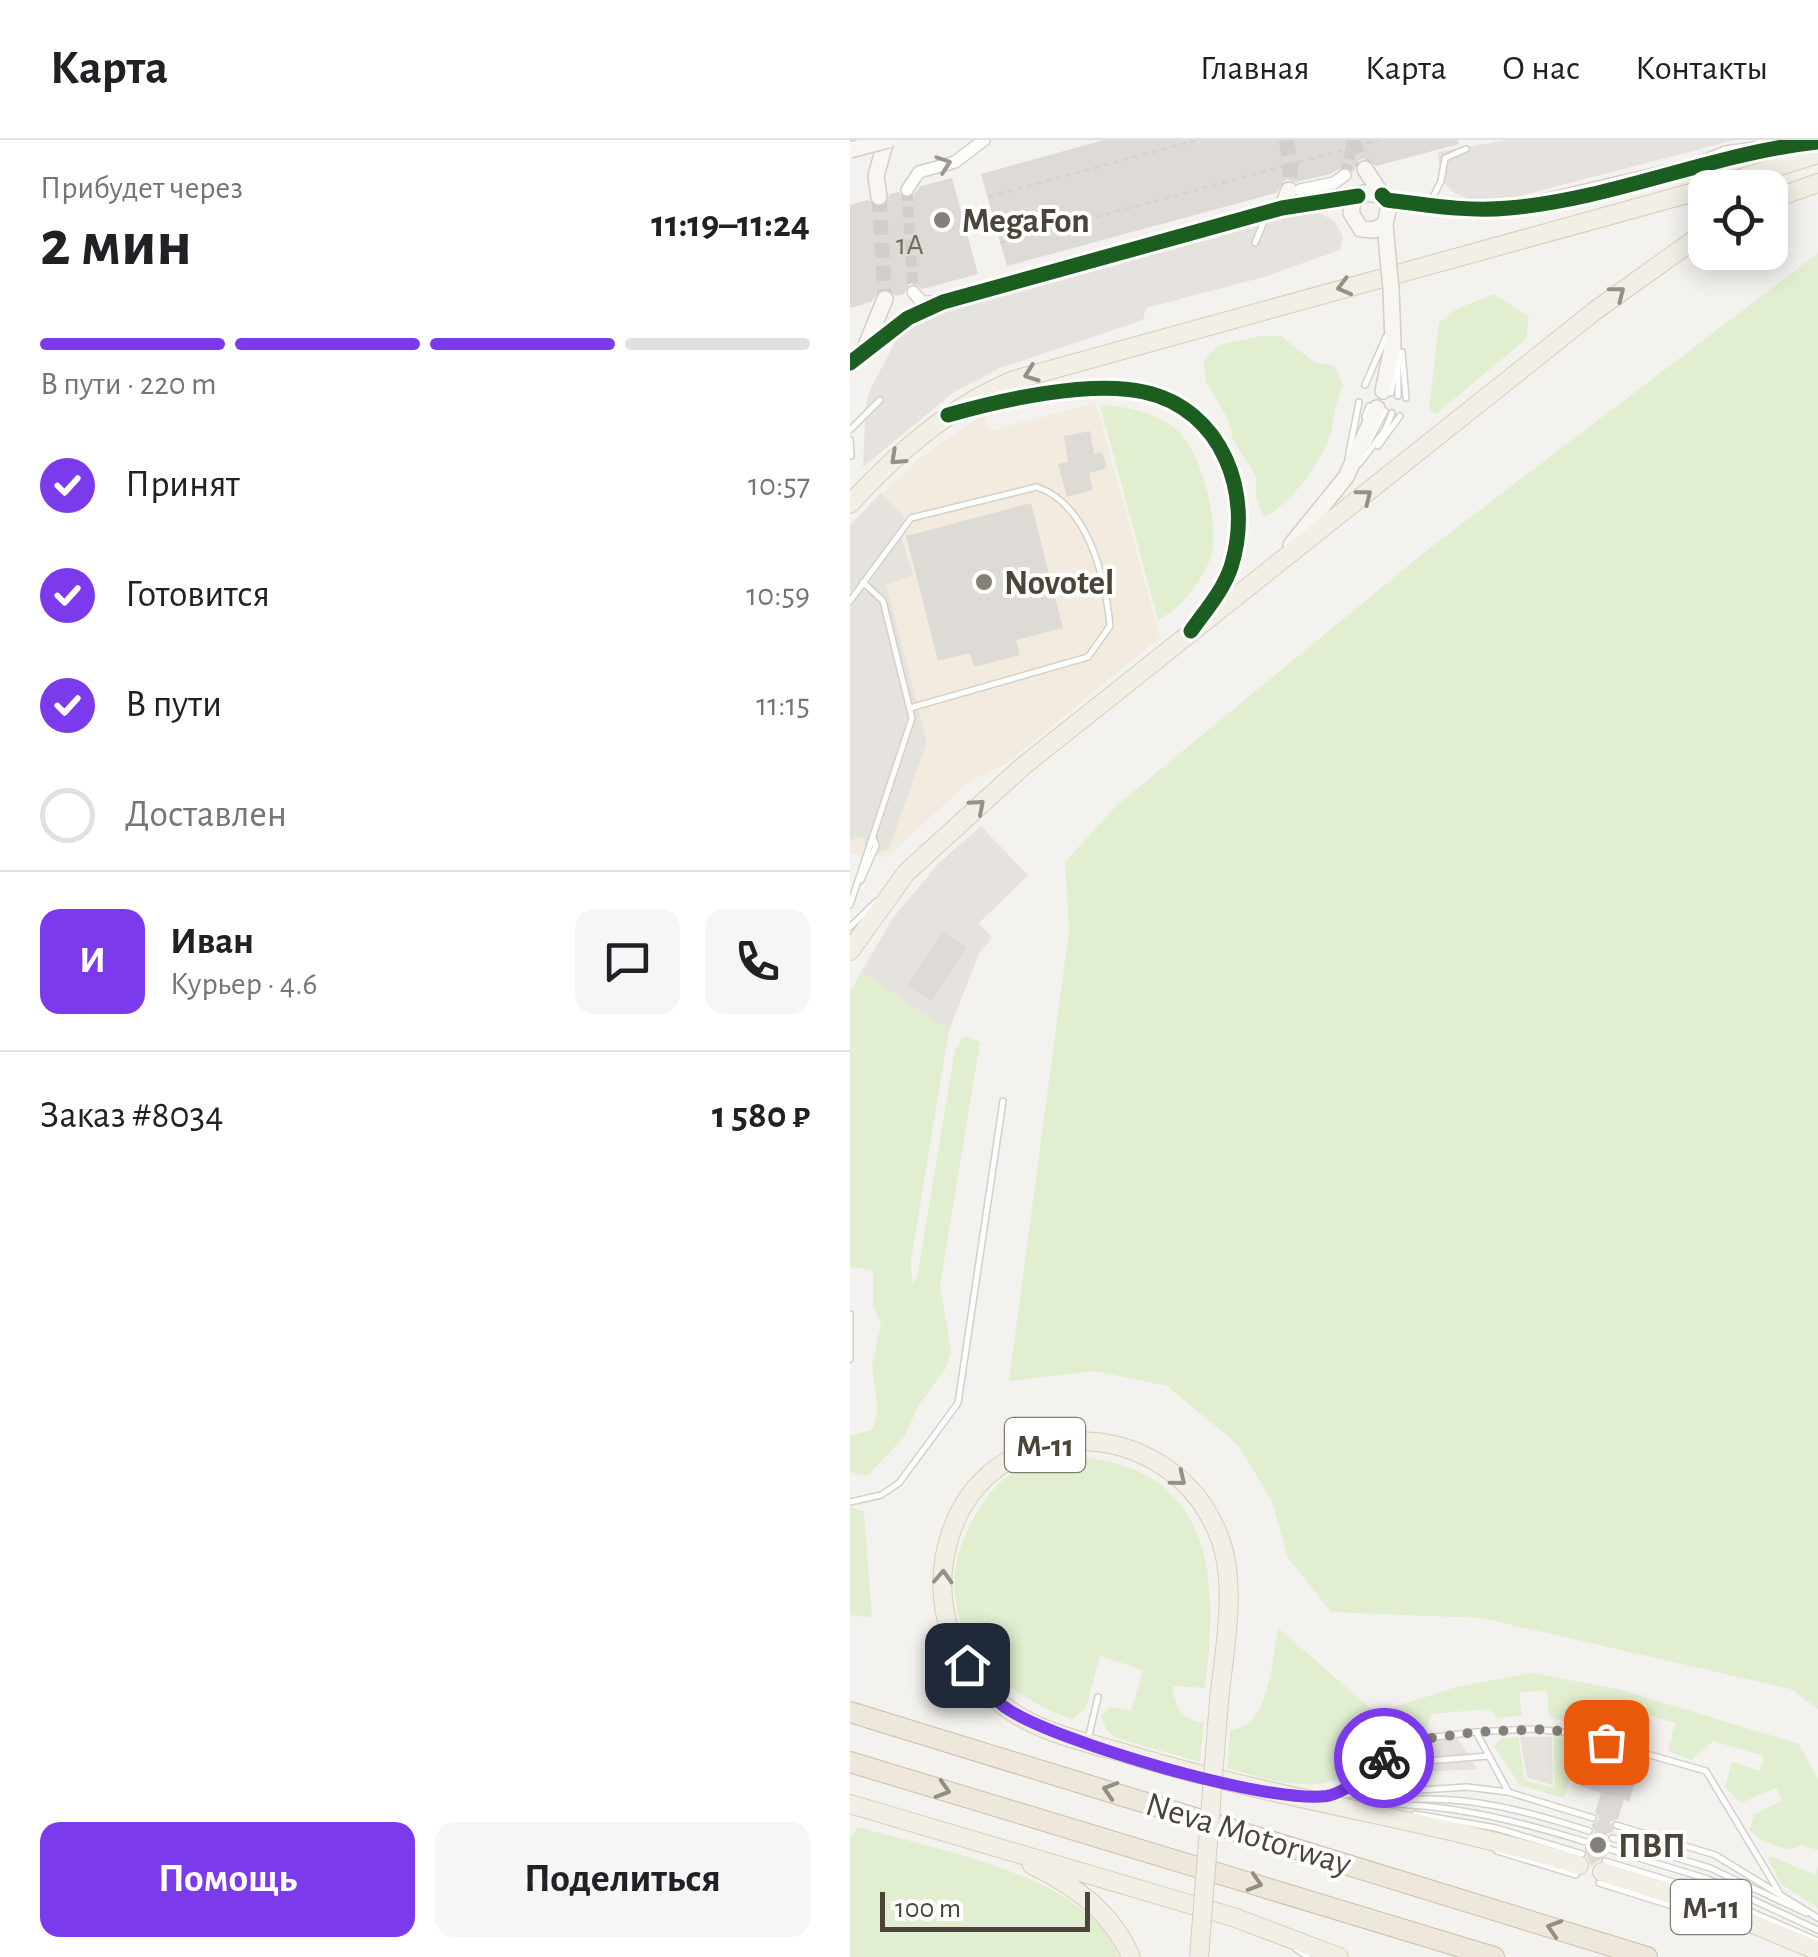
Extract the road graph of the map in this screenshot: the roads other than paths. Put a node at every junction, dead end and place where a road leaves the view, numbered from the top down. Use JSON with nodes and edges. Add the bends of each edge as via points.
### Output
{"nodes":[{"id":1,"x":886,"y":140,"type":"edge"},
{"id":2,"x":984,"y":140,"type":"edge"},
{"id":3,"x":1818,"y":142,"type":"edge"},
{"id":4,"x":1466,"y":149,"type":"dead end"},
{"id":5,"x":850,"y":150,"type":"edge"},
{"id":6,"x":1818,"y":154,"type":"edge"},
{"id":7,"x":1365,"y":169,"type":"tunnel mouth"},
{"id":8,"x":1766,"y":170,"type":"edge"},
{"id":9,"x":1345,"y":174,"type":"dead end"},
{"id":10,"x":1818,"y":182,"type":"edge"},
{"id":11,"x":907,"y":190,"type":"dead end"},
{"id":12,"x":1294,"y":190,"type":"joint"},
{"id":13,"x":1688,"y":193,"type":"edge"},
{"id":14,"x":1788,"y":193,"type":"edge"},
{"id":15,"x":1358,"y":196,"type":"junction"},
{"id":16,"x":880,"y":197,"type":"tunnel mouth"},
{"id":17,"x":1384,"y":198,"type":"junction"},
{"id":18,"x":1429,"y":206,"type":"junction"},
{"id":19,"x":1275,"y":210,"type":"junction"},
{"id":20,"x":1385,"y":224,"type":"junction"},
{"id":21,"x":1255,"y":243,"type":"dead end"},
{"id":22,"x":1688,"y":244,"type":"edge"},
{"id":23,"x":912,"y":292,"type":"dead end"},
{"id":24,"x":885,"y":298,"type":"tunnel mouth"},
{"id":25,"x":943,"y":302,"type":"junction"},
{"id":26,"x":1393,"y":336,"type":"junction"},
{"id":27,"x":862,"y":350,"type":"junction"},
{"id":28,"x":850,"y":363,"type":"edge"},
{"id":29,"x":1365,"y":384,"type":"dead end"},
{"id":30,"x":1387,"y":392,"type":"dead end"},
{"id":31,"x":1406,"y":398,"type":"dead end"},
{"id":32,"x":880,"y":400,"type":"dead end"},
{"id":33,"x":1359,"y":402,"type":"dead end"},
{"id":34,"x":1381,"y":410,"type":"dead end"},
{"id":35,"x":948,"y":416,"type":"junction"},
{"id":36,"x":1400,"y":416,"type":"dead end"},
{"id":37,"x":850,"y":430,"type":"edge"},
{"id":38,"x":850,"y":440,"type":"edge"},
{"id":39,"x":851,"y":456,"type":"edge"},
{"id":40,"x":1360,"y":458,"type":"junction"},
{"id":41,"x":1346,"y":476,"type":"junction"},
{"id":42,"x":850,"y":504,"type":"edge"},
{"id":43,"x":1260,"y":577,"type":"junction"},
{"id":44,"x":863,"y":582,"type":"junction"},
{"id":45,"x":850,"y":601,"type":"edge"},
{"id":46,"x":1190,"y":631,"type":"junction"},
{"id":47,"x":910,"y":708,"type":"junction"},
{"id":48,"x":906,"y":872,"type":"junction"},
{"id":49,"x":850,"y":905,"type":"edge"},
{"id":50,"x":850,"y":927,"type":"edge"},
{"id":51,"x":850,"y":951,"type":"edge"},
{"id":52,"x":1003,"y":1101,"type":"dead end"},
{"id":53,"x":850,"y":1314,"type":"edge"},
{"id":54,"x":850,"y":1359,"type":"edge"},
{"id":55,"x":850,"y":1502,"type":"edge"},
{"id":56,"x":1098,"y":1697,"type":"dead end"},
{"id":57,"x":850,"y":1712,"type":"edge"},
{"id":58,"x":1476,"y":1732,"type":"junction"},
{"id":59,"x":1087,"y":1742,"type":"junction"},
{"id":60,"x":1488,"y":1756,"type":"junction"},
{"id":61,"x":850,"y":1762,"type":"edge"},
{"id":62,"x":1376,"y":1766,"type":"junction"},
{"id":63,"x":1508,"y":1792,"type":"junction"},
{"id":64,"x":1345,"y":1803,"type":"junction"},
{"id":65,"x":850,"y":1804,"type":"edge"},
{"id":66,"x":1594,"y":1818,"type":"dead end"},
{"id":67,"x":1616,"y":1825,"type":"dead end"},
{"id":68,"x":1590,"y":1831,"type":"dead end"},
{"id":69,"x":1612,"y":1838,"type":"dead end"},
{"id":70,"x":1586,"y":1842,"type":"dead end"},
{"id":71,"x":996,"y":1847,"type":"junction"},
{"id":72,"x":1609,"y":1848,"type":"dead end"},
{"id":73,"x":1579,"y":1865,"type":"joint"},
{"id":74,"x":1602,"y":1872,"type":"joint"},
{"id":75,"x":1779,"y":1892,"type":"junction"},
{"id":76,"x":1233,"y":1917,"type":"junction"},
{"id":77,"x":1818,"y":1918,"type":"edge"},
{"id":78,"x":1818,"y":1930,"type":"edge"},
{"id":79,"x":1818,"y":1941,"type":"edge"},
{"id":80,"x":1818,"y":1951,"type":"edge"},
{"id":81,"x":1314,"y":1954,"type":"edge"},
{"id":82,"x":1132,"y":1957,"type":"edge"},
{"id":83,"x":1199,"y":1957,"type":"edge"},
{"id":84,"x":1342,"y":1957,"type":"edge"},
{"id":85,"x":1494,"y":1957,"type":"edge"},
{"id":86,"x":1648,"y":1957,"type":"edge"}],
"edges":[{"from":1,"to":5,"type":"street","bridge":true},
{"from":1,"to":16,"type":"street"},
{"from":11,"to":2,"type":"street","one_way":true,"via":[[918,172],[955,162]]},
{"from":3,"to":18,"type":"street","via":[[1772,146],[1510,208]]},
{"from":4,"to":18,"type":"lane","via":[[1445,158]]},
{"from":6,"to":8,"type":"main road"},
{"from":7,"to":17,"type":"street"},
{"from":9,"to":12,"type":"street","via":[[1334,183]]},
{"from":10,"to":14,"type":"main road"},
{"from":12,"to":19,"type":"street"},
{"from":13,"to":35,"type":"main road","one_way":true,"via":[[1052,366],[983,393]]},
{"from":15,"to":17,"type":"street"},
{"from":15,"to":19,"type":"street"},
{"from":15,"to":20,"type":"street","via":[[1350,213],[1356,224],[1374,230]]},
{"from":17,"to":18,"type":"street"},
{"from":17,"to":20,"type":"street","via":[[1390,212]]},
{"from":19,"to":21,"type":"lane"},
{"from":19,"to":25,"type":"street"},
{"from":20,"to":26,"type":"street","bridge":true},
{"from":43,"to":22,"type":"main road","one_way":true},
{"from":23,"to":25,"type":"street","via":[[922,302]]},
{"from":24,"to":27,"type":"street"},
{"from":25,"to":27,"type":"street"},
{"from":26,"to":29,"type":"lane"},
{"from":26,"to":30,"type":"street"},
{"from":26,"to":31,"type":"lane","via":[[1405,362]]},
{"from":27,"to":28,"type":"street"},
{"from":32,"to":37,"type":"lane"},
{"from":33,"to":41,"type":"lane"},
{"from":34,"to":40,"type":"street"},
{"from":35,"to":42,"type":"main road","one_way":true},
{"from":35,"to":46,"type":"street","via":[[984,405],[1114,389],[1148,392],[1193,415],[1225,454],[1239,522],[1230,570]]},
{"from":36,"to":40,"type":"lane","via":[[1392,432]]},
{"from":38,"to":39,"type":"lane"},
{"from":40,"to":41,"type":"street"},
{"from":41,"to":43,"type":"street"},
{"from":43,"to":46,"type":"main road"},
{"from":44,"to":45,"type":"lane"},
{"from":44,"to":47,"type":"lane","via":[[883,601]]},
{"from":44,"to":47,"type":"lane","via":[[911,518],[1037,487],[1078,518],[1087,534],[1110,626],[1088,657]]},
{"from":48,"to":46,"type":"main road","one_way":true,"via":[[1022,767]]},
{"from":47,"to":49,"type":"lane","via":[[910,730]]},
{"from":48,"to":50,"type":"lane"},
{"from":48,"to":51,"type":"main road"},
{"from":52,"to":55,"type":"lane","via":[[958,1404],[899,1483]]},
{"from":53,"to":54,"type":"lane"},
{"from":56,"to":59,"type":"lane"},
{"from":86,"to":57,"type":"highway","name":"Neva Motorway","number":"М-11","one_way":true},
{"from":58,"to":60,"type":"lane"},
{"from":58,"to":62,"type":"lane","via":[[1403,1742]]},
{"from":58,"to":75,"type":"lane","via":[[1573,1733],[1706,1771]]},
{"from":59,"to":64,"type":"main road","number":"М-11","via":[[1196,1776]]},
{"from":59,"to":83,"type":"main road","number":"М-11","one_way":true,"bridge":true,"via":[[1008,1709],[978,1682],[946,1626],[942,1566],[950,1535],[981,1482],[1036,1446],[1076,1440],[1144,1453],[1191,1488],[1220,1537],[1226,1571],[1220,1701]]},
{"from":60,"to":62,"type":"lane"},
{"from":60,"to":63,"type":"lane"},
{"from":61,"to":85,"type":"highway","name":"Neva Motorway","one_way":true},
{"from":62,"to":64,"type":"lane"},
{"from":63,"to":64,"type":"lane","via":[[1466,1787]]},
{"from":63,"to":66,"type":"lane"},
{"from":64,"to":68,"type":"lane","via":[[1464,1799]]},
{"from":64,"to":70,"type":"lane","via":[[1454,1807]]},
{"from":64,"to":73,"type":"main road","number":"М-11"},
{"from":64,"to":73,"type":"lane","via":[[1480,1824]]},
{"from":65,"to":71,"type":"main road"},
{"from":67,"to":75,"type":"lane","via":[[1715,1856]]},
{"from":69,"to":77,"type":"lane","via":[[1710,1868]]},
{"from":71,"to":76,"type":"main road"},
{"from":71,"to":82,"type":"main road","via":[[1081,1892],[1117,1928]]},
{"from":72,"to":78,"type":"lane","via":[[1708,1879]]},
{"from":74,"to":79,"type":"lane","via":[[1706,1892]]},
{"from":74,"to":80,"type":"main road","number":"М-11","via":[[1702,1903]]},
{"from":75,"to":77,"type":"lane"},
{"from":76,"to":81,"type":"main road"},
{"from":76,"to":81,"type":"lane"},
{"from":81,"to":84,"type":"main road"}]}
